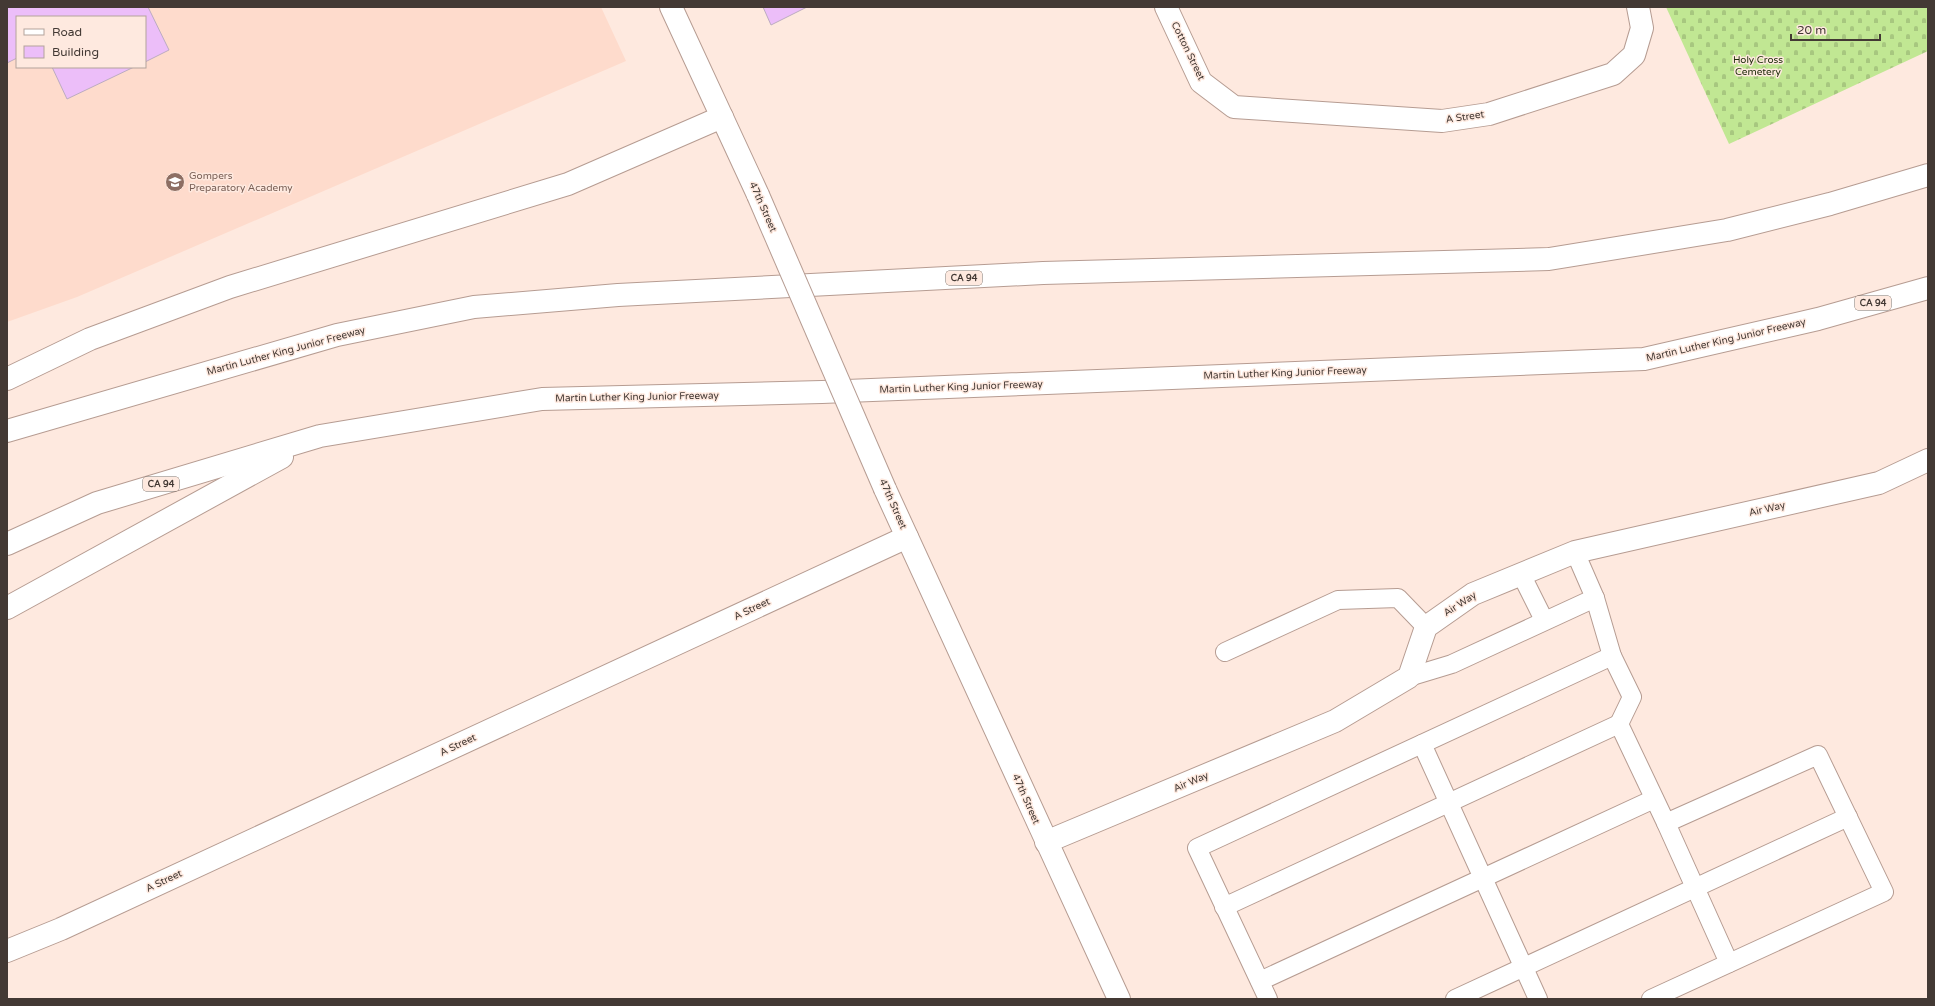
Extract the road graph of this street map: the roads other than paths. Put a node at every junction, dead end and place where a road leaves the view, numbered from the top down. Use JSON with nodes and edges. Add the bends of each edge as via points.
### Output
{"nodes":[{"id":1,"x":671,"y":7,"type":"edge"},
{"id":2,"x":1166,"y":7,"type":"edge"},
{"id":3,"x":1638,"y":7,"type":"edge"},
{"id":4,"x":1234,"y":107,"type":"joint"},
{"id":5,"x":722,"y":117,"type":"junction"},
{"id":6,"x":1928,"y":175,"type":"edge"},
{"id":7,"x":1928,"y":288,"type":"edge"},
{"id":8,"x":7,"y":379,"type":"edge"},
{"id":9,"x":7,"y":431,"type":"edge"},
{"id":10,"x":320,"y":436,"type":"junction"},
{"id":11,"x":1928,"y":460,"type":"edge"},
{"id":12,"x":908,"y":537,"type":"junction"},
{"id":13,"x":7,"y":544,"type":"edge"},
{"id":14,"x":1575,"y":552,"type":"junction"},
{"id":15,"x":1521,"y":574,"type":"junction"},
{"id":16,"x":1595,"y":598,"type":"junction"},
{"id":17,"x":7,"y":608,"type":"edge"},
{"id":18,"x":1544,"y":620,"type":"junction"},
{"id":19,"x":1426,"y":628,"type":"junction"},
{"id":20,"x":1224,"y":652,"type":"dead end"},
{"id":21,"x":1612,"y":656,"type":"junction"},
{"id":22,"x":1410,"y":677,"type":"junction"},
{"id":23,"x":1619,"y":724,"type":"junction"},
{"id":24,"x":1422,"y":744,"type":"junction"},
{"id":25,"x":1654,"y":800,"type":"junction"},
{"id":26,"x":1449,"y":802,"type":"junction"},
{"id":27,"x":1848,"y":816,"type":"junction"},
{"id":28,"x":1666,"y":823,"type":"junction"},
{"id":29,"x":1046,"y":842,"type":"junction"},
{"id":30,"x":1484,"y":878,"type":"junction"},
{"id":31,"x":1695,"y":888,"type":"junction"},
{"id":32,"x":1224,"y":907,"type":"junction"},
{"id":33,"x":61,"y":929,"type":"junction"},
{"id":34,"x":7,"y":951,"type":"edge"},
{"id":35,"x":1730,"y":963,"type":"junction"},
{"id":36,"x":7,"y":964,"type":"edge"},
{"id":37,"x":1523,"y":967,"type":"junction"},
{"id":38,"x":1260,"y":981,"type":"junction"},
{"id":39,"x":1119,"y":999,"type":"edge"},
{"id":40,"x":1268,"y":999,"type":"edge"},
{"id":41,"x":1455,"y":999,"type":"edge"},
{"id":42,"x":1538,"y":999,"type":"edge"},
{"id":43,"x":1651,"y":999,"type":"edge"}],
"edges":[{"from":1,"to":5,"type":"main road","name":"47th Street"},
{"from":2,"to":4,"type":"main road","name":"Cotton Street","via":[[1201,82]]},
{"from":3,"to":4,"type":"main road","name":"A Street","via":[[1642,28],[1634,55],[1613,74],[1489,114],[1442,121]]},
{"from":5,"to":8,"type":"main road","via":[[568,184],[230,287],[90,339]]},
{"from":5,"to":12,"type":"main road","name":"47th Street","bridge":true},
{"from":6,"to":9,"type":"main road","name":"Martin Luther King Junior Freeway","number":"CA 94","via":[[1830,204],[1727,230],[1549,259],[1043,273],[618,295],[474,307],[337,335]]},
{"from":7,"to":10,"type":"main road","name":"Martin Luther King Junior Freeway","number":"CA 94","via":[[1818,319],[1644,359],[822,392],[542,399]]},
{"from":10,"to":13,"type":"main road","name":"Martin Luther King Junior Freeway","number":"CA 94","via":[[98,503]]},
{"from":10,"to":17,"type":"main road"},
{"from":11,"to":14,"type":"main road","name":"Air Way","via":[[1879,483]]},
{"from":12,"to":29,"type":"main road","name":"47th Street"},
{"from":12,"to":33,"type":"main road","name":"A Street"},
{"from":14,"to":15,"type":"main road","name":"Air Way"},
{"from":14,"to":16,"type":"lane"},
{"from":15,"to":18,"type":"lane"},
{"from":15,"to":19,"type":"main road","name":"Air Way","via":[[1473,594]]},
{"from":16,"to":18,"type":"lane"},
{"from":16,"to":21,"type":"lane"},
{"from":18,"to":22,"type":"lane","via":[[1452,664]]},
{"from":19,"to":20,"type":"lane","via":[[1398,598],[1338,600]]},
{"from":19,"to":22,"type":"main road"},
{"from":21,"to":23,"type":"lane","via":[[1632,697]]},
{"from":21,"to":24,"type":"lane"},
{"from":22,"to":29,"type":"main road","name":"Air Way","via":[[1335,721]]},
{"from":23,"to":25,"type":"lane"},
{"from":23,"to":26,"type":"lane"},
{"from":24,"to":26,"type":"lane"},
{"from":24,"to":32,"type":"lane","via":[[1197,848]]},
{"from":25,"to":28,"type":"lane"},
{"from":25,"to":30,"type":"lane"},
{"from":26,"to":30,"type":"lane"},
{"from":26,"to":32,"type":"lane"},
{"from":27,"to":28,"type":"lane","via":[[1818,754]]},
{"from":27,"to":31,"type":"lane"},
{"from":27,"to":35,"type":"lane","via":[[1884,892]]},
{"from":28,"to":31,"type":"lane"},
{"from":29,"to":39,"type":"main road","name":"47th Street"},
{"from":30,"to":37,"type":"lane"},
{"from":30,"to":38,"type":"lane"},
{"from":31,"to":35,"type":"lane"},
{"from":31,"to":37,"type":"lane"},
{"from":32,"to":38,"type":"lane"},
{"from":33,"to":34,"type":"main road","name":"A Street"},
{"from":33,"to":36,"type":"main road"},
{"from":35,"to":43,"type":"lane"},
{"from":37,"to":41,"type":"lane"},
{"from":37,"to":42,"type":"lane"},
{"from":38,"to":40,"type":"lane"}]}
